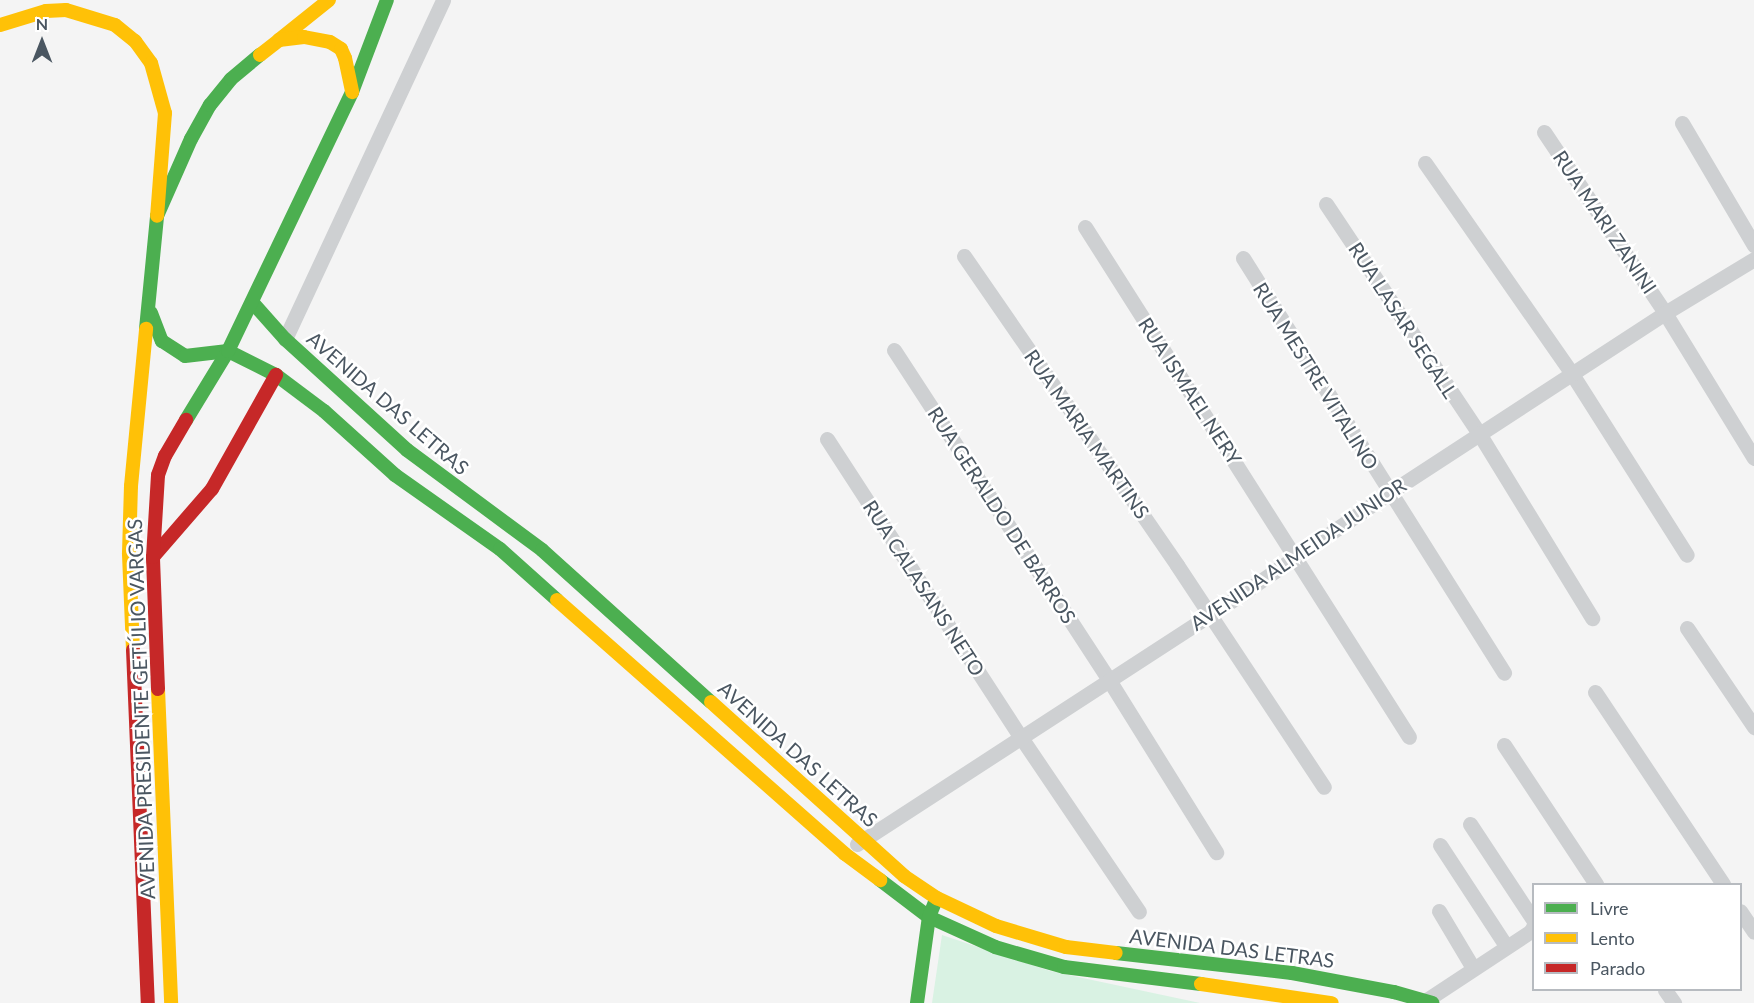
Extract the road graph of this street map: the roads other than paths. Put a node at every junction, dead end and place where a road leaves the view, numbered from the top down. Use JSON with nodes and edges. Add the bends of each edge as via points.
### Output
{"nodes":[{"id":1,"x":329,"y":0,"type":"edge"},
{"id":2,"x":387,"y":0,"type":"edge"},
{"id":3,"x":443,"y":0,"type":"edge"},
{"id":4,"x":0,"y":25,"type":"edge"},
{"id":5,"x":279,"y":40,"type":"junction"},
{"id":6,"x":352,"y":92,"type":"junction"},
{"id":7,"x":1682,"y":123,"type":"dead end"},
{"id":8,"x":1544,"y":132,"type":"dead end"},
{"id":9,"x":1425,"y":163,"type":"dead end"},
{"id":10,"x":1326,"y":204,"type":"dead end"},
{"id":11,"x":156,"y":216,"type":"junction"},
{"id":12,"x":1085,"y":227,"type":"dead end"},
{"id":13,"x":1754,"y":245,"type":"edge"},
{"id":14,"x":964,"y":256,"type":"dead end"},
{"id":15,"x":1243,"y":258,"type":"dead end"},
{"id":16,"x":1754,"y":259,"type":"edge"},
{"id":17,"x":252,"y":302,"type":"junction"},
{"id":18,"x":149,"y":308,"type":"junction"},
{"id":19,"x":1665,"y":313,"type":"junction"},
{"id":20,"x":285,"y":339,"type":"junction"},
{"id":21,"x":894,"y":350,"type":"dead end"},
{"id":22,"x":228,"y":351,"type":"junction"},
{"id":23,"x":1572,"y":374,"type":"junction"},
{"id":24,"x":276,"y":375,"type":"junction"},
{"id":25,"x":1480,"y":435,"type":"junction"},
{"id":26,"x":827,"y":439,"type":"dead end"},
{"id":27,"x":1754,"y":458,"type":"edge"},
{"id":28,"x":1389,"y":493,"type":"junction"},
{"id":29,"x":1687,"y":555,"type":"dead end"},
{"id":30,"x":153,"y":556,"type":"junction"},
{"id":31,"x":1295,"y":556,"type":"junction"},
{"id":32,"x":1208,"y":615,"type":"junction"},
{"id":33,"x":1593,"y":618,"type":"dead end"},
{"id":34,"x":1687,"y":628,"type":"dead end"},
{"id":35,"x":1504,"y":673,"type":"dead end"},
{"id":36,"x":1109,"y":680,"type":"junction"},
{"id":37,"x":1594,"y":692,"type":"dead end"},
{"id":38,"x":1754,"y":727,"type":"edge"},
{"id":39,"x":1020,"y":736,"type":"junction"},
{"id":40,"x":1409,"y":737,"type":"dead end"},
{"id":41,"x":137,"y":739,"type":"junction"},
{"id":42,"x":159,"y":739,"type":"junction"},
{"id":43,"x":1504,"y":745,"type":"dead end"},
{"id":44,"x":1324,"y":787,"type":"dead end"},
{"id":45,"x":1470,"y":824,"type":"dead end"},
{"id":46,"x":863,"y":840,"type":"junction"},
{"id":47,"x":1440,"y":845,"type":"dead end"},
{"id":48,"x":1216,"y":852,"type":"dead end"},
{"id":49,"x":845,"y":854,"type":"junction"},
{"id":50,"x":1595,"y":883,"type":"edge"},
{"id":51,"x":1722,"y":883,"type":"edge"},
{"id":52,"x":937,"y":898,"type":"junction"},
{"id":53,"x":1439,"y":910,"type":"dead end"},
{"id":54,"x":1139,"y":912,"type":"dead end"},
{"id":55,"x":1742,"y":914,"type":"edge"},
{"id":56,"x":929,"y":917,"type":"junction"},
{"id":57,"x":1532,"y":921,"type":"edge"},
{"id":58,"x":1532,"y":926,"type":"edge"},
{"id":59,"x":1754,"y":932,"type":"edge"},
{"id":60,"x":1506,"y":946,"type":"junction"},
{"id":61,"x":1231,"y":964,"type":"junction"},
{"id":62,"x":1473,"y":968,"type":"junction"},
{"id":63,"x":1232,"y":988,"type":"junction"},
{"id":64,"x":1269,"y":992,"type":"junction"},
{"id":65,"x":1428,"y":1002,"type":"edge"},
{"id":66,"x":148,"y":1003,"type":"edge"},
{"id":67,"x":171,"y":1003,"type":"edge"},
{"id":68,"x":917,"y":1003,"type":"edge"},
{"id":69,"x":1231,"y":1003,"type":"edge"},
{"id":70,"x":1250,"y":1003,"type":"edge"},
{"id":71,"x":1332,"y":1003,"type":"edge"}],
"edges":[{"from":1,"to":5,"type":"main road"},
{"from":2,"to":6,"type":"main road","name":"AVENIDA PRESIDENTE GETÚLIO VARGAS"},
{"from":3,"to":20,"type":"street"},
{"from":4,"to":11,"type":"main road","name":"AVENIDA PRESIDENTE GETÚLIO VARGAS","via":[[46,10],[66,10],[115,25],[135,41],[151,63],[165,113]]},
{"from":5,"to":6,"type":"main road","via":[[304,37],[330,42],[341,49]]},
{"from":5,"to":11,"type":"main road","via":[[231,79],[210,105]]},
{"from":6,"to":17,"type":"main road","name":"AVENIDA PRESIDENTE GETÚLIO VARGAS"},
{"from":7,"to":13,"type":"street"},
{"from":8,"to":19,"type":"street","name":"RUA MARI ZANINI"},
{"from":9,"to":23,"type":"street"},
{"from":10,"to":25,"type":"street","name":"RUA LASAR SEGALL"},
{"from":11,"to":18,"type":"main road","name":"AVENIDA PRESIDENTE GETÚLIO VARGAS"},
{"from":12,"to":31,"type":"street","name":"RUA ISMAEL NERY"},
{"from":14,"to":32,"type":"street","name":"RUA MARIA MARTINS"},
{"from":15,"to":28,"type":"street","name":"RUA MESTRE VITALINO"},
{"from":16,"to":19,"type":"street","name":"AVENIDA ALMEIDA JUNIOR"},
{"from":17,"to":20,"type":"main road","name":"AVENIDA DAS LETRAS"},
{"from":17,"to":22,"type":"main road","name":"AVENIDA PRESIDENTE GETÚLIO VARGAS"},
{"from":18,"to":22,"type":"main road","via":[[162,341],[185,356]]},
{"from":18,"to":41,"type":"main road","name":"AVENIDA PRESIDENTE GETÚLIO VARGAS","via":[[131,486],[129,553]]},
{"from":19,"to":23,"type":"street","name":"AVENIDA ALMEIDA JUNIOR"},
{"from":19,"to":27,"type":"street","name":"RUA MARI ZANINI"},
{"from":20,"to":46,"type":"main road","name":"AVENIDA DAS LETRAS","via":[[407,450],[542,550]]},
{"from":21,"to":36,"type":"street","name":"RUA GERALDO DE BARROS"},
{"from":22,"to":24,"type":"main road","name":"AVENIDA DAS LETRAS"},
{"from":22,"to":30,"type":"main road","name":"AVENIDA PRESIDENTE GETÚLIO VARGAS","via":[[165,456],[157,486]]},
{"from":23,"to":25,"type":"street","name":"AVENIDA ALMEIDA JUNIOR"},
{"from":23,"to":29,"type":"street"},
{"from":24,"to":30,"type":"main road","via":[[206,497]]},
{"from":24,"to":49,"type":"main road","name":"AVENIDA DAS LETRAS","via":[[324,411],[395,475],[538,580]]},
{"from":25,"to":28,"type":"street","name":"AVENIDA ALMEIDA JUNIOR"},
{"from":25,"to":33,"type":"street","name":"RUA LASAR SEGALL"},
{"from":26,"to":39,"type":"street","name":"RUA CALASANS NETO"},
{"from":28,"to":31,"type":"street","name":"AVENIDA ALMEIDA JUNIOR"},
{"from":28,"to":35,"type":"street","name":"RUA MESTRE VITALINO"},
{"from":30,"to":42,"type":"main road","name":"AVENIDA PRESIDENTE GETÚLIO VARGAS"},
{"from":31,"to":32,"type":"street","name":"AVENIDA ALMEIDA JUNIOR"},
{"from":31,"to":40,"type":"street","name":"RUA ISMAEL NERY"},
{"from":32,"to":36,"type":"street","name":"AVENIDA ALMEIDA JUNIOR"},
{"from":32,"to":44,"type":"street","name":"RUA MARIA MARTINS"},
{"from":34,"to":38,"type":"street"},
{"from":36,"to":39,"type":"street","name":"AVENIDA ALMEIDA JUNIOR"},
{"from":36,"to":48,"type":"street","name":"RUA GERALDO DE BARROS"},
{"from":37,"to":51,"type":"street"},
{"from":39,"to":46,"type":"street","name":"AVENIDA ALMEIDA JUNIOR"},
{"from":39,"to":54,"type":"street","name":"RUA CALASANS NETO"},
{"from":41,"to":42,"type":"main road"},
{"from":41,"to":66,"type":"main road","name":"AVENIDA PRESIDENTE GETÚLIO VARGAS"},
{"from":42,"to":67,"type":"main road","name":"AVENIDA PRESIDENTE GETÚLIO VARGAS"},
{"from":43,"to":50,"type":"street"},
{"from":45,"to":57,"type":"street"},
{"from":46,"to":49,"type":"street","name":"AVENIDA ALMEIDA JUNIOR"},
{"from":46,"to":52,"type":"main road","name":"AVENIDA DAS LETRAS","via":[[909,880]]},
{"from":47,"to":60,"type":"street"},
{"from":49,"to":56,"type":"main road","name":"AVENIDA DAS LETRAS"},
{"from":52,"to":56,"type":"main road"},
{"from":52,"to":61,"type":"main road","name":"AVENIDA DAS LETRAS","via":[[996,926],[1066,946]]},
{"from":53,"to":62,"type":"street"},
{"from":55,"to":59,"type":"street"},
{"from":56,"to":63,"type":"main road","name":"AVENIDA DAS LETRAS","via":[[995,947],[1056,965]]},
{"from":56,"to":68,"type":"main road"},
{"from":58,"to":60,"type":"street"},
{"from":60,"to":62,"type":"street"},
{"from":61,"to":63,"type":"main road"},
{"from":61,"to":65,"type":"main road","name":"AVENIDA DAS LETRAS"},
{"from":62,"to":65,"type":"street"},
{"from":63,"to":64,"type":"main road","name":"AVENIDA DAS LETRAS"},
{"from":63,"to":69,"type":"main road"},
{"from":64,"to":70,"type":"main road"},
{"from":64,"to":71,"type":"main road","name":"AVENIDA DAS LETRAS"}]}
